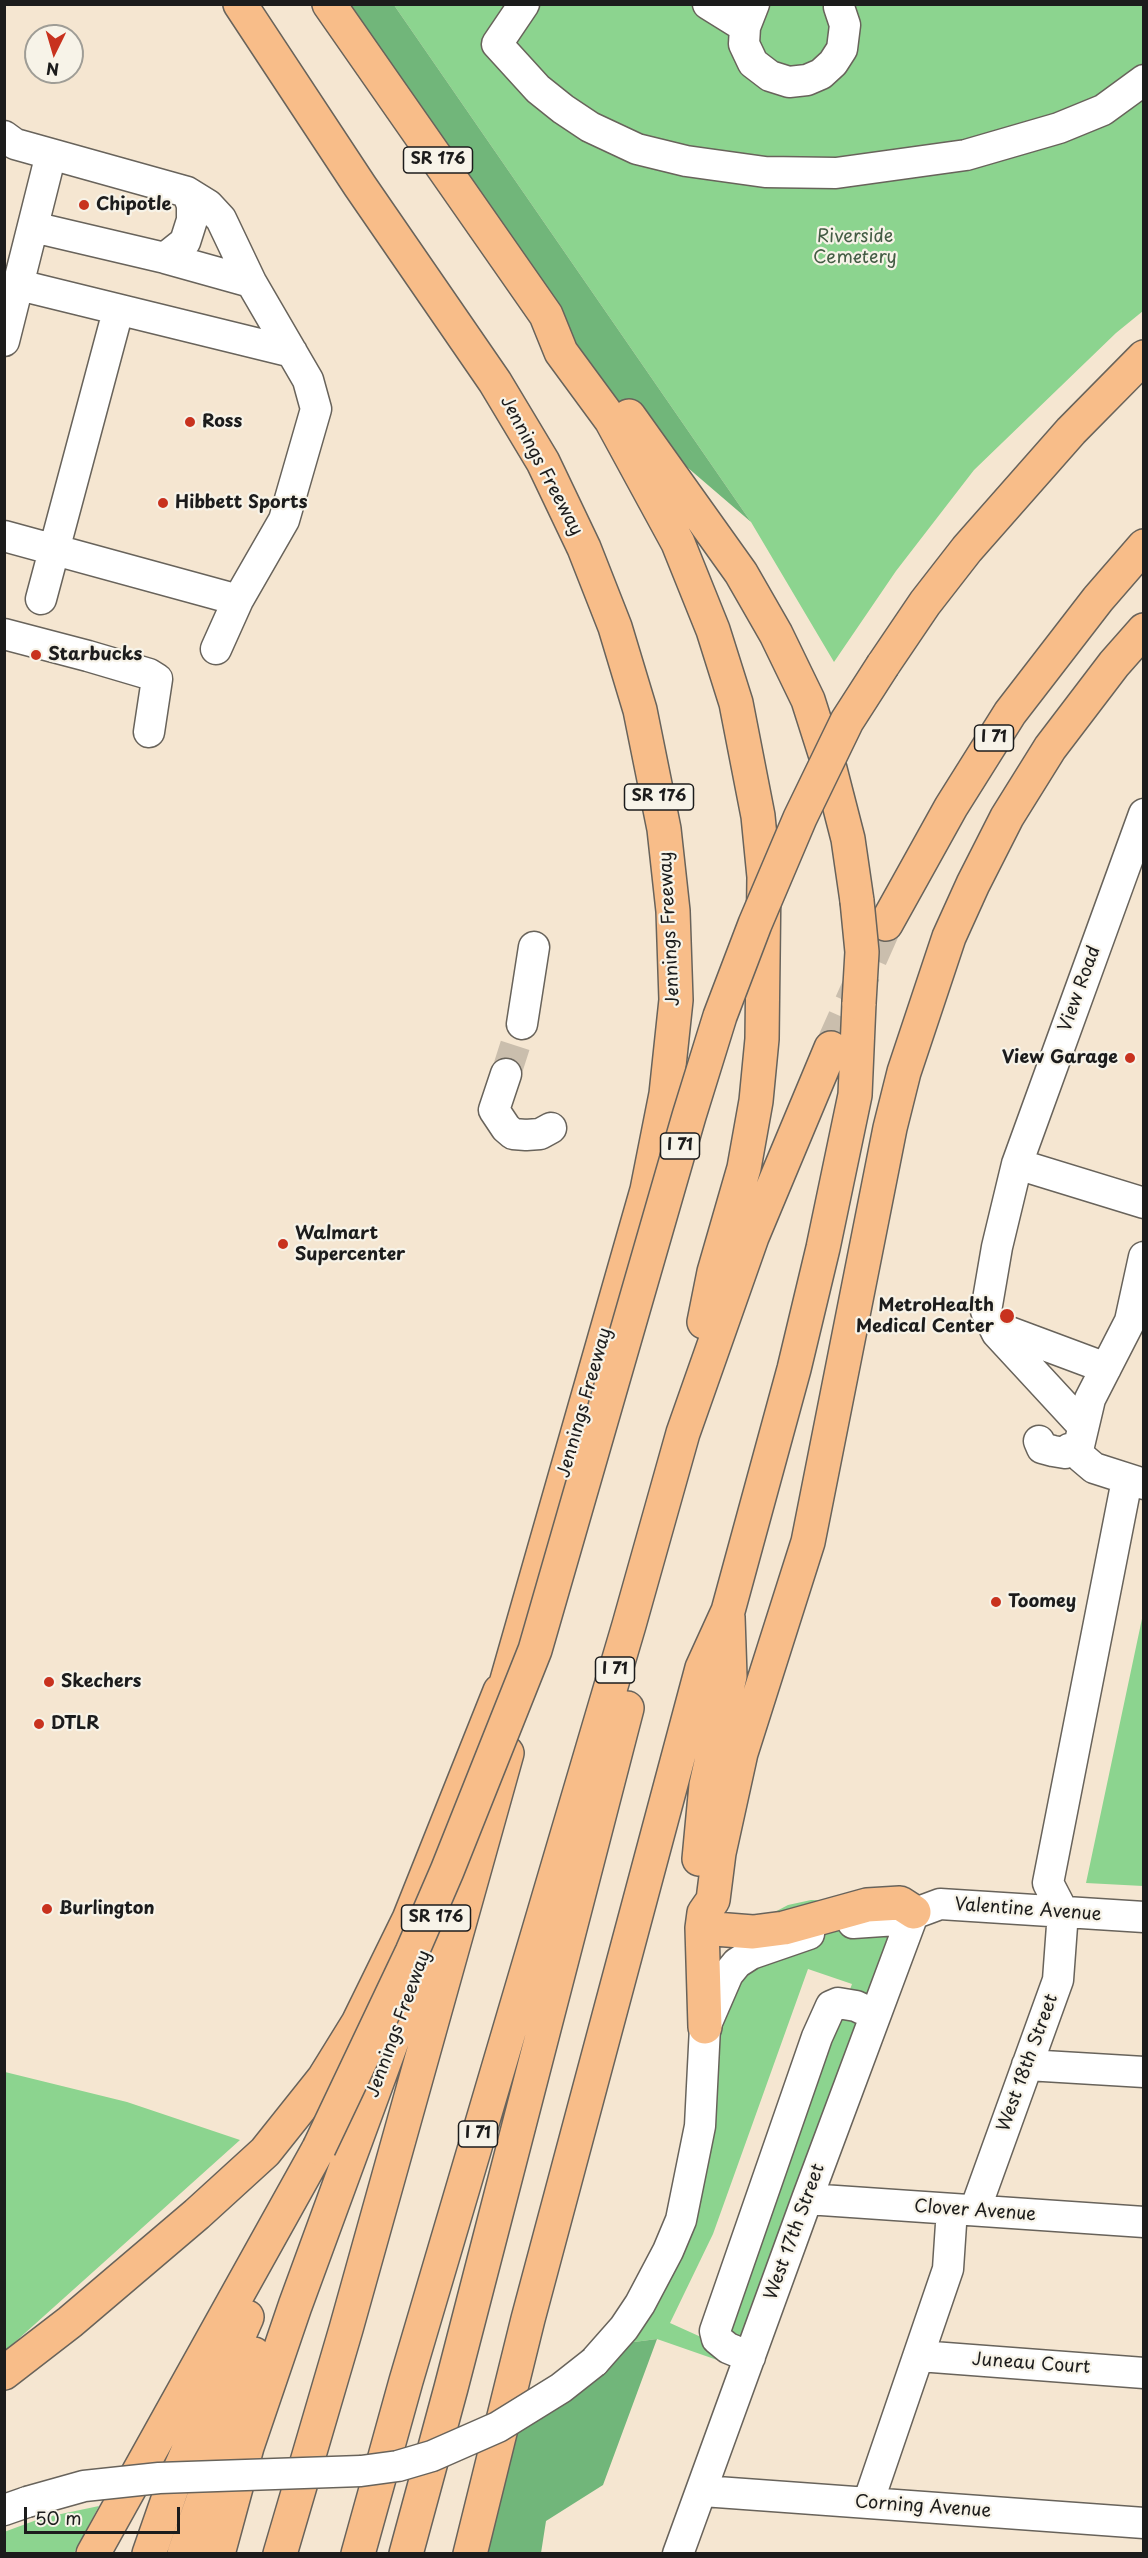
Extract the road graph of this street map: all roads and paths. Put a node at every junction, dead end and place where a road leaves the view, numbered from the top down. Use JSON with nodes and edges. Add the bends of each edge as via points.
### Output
{"nodes":[{"id":1,"x":329,"y":4,"type":"edge"},
{"id":2,"x":524,"y":4,"type":"edge"},
{"id":3,"x":708,"y":4,"type":"edge"},
{"id":4,"x":840,"y":5,"type":"edge"},
{"id":5,"x":243,"y":9,"type":"edge"},
{"id":6,"x":749,"y":16,"type":"edge"},
{"id":7,"x":1143,"y":80,"type":"edge"},
{"id":8,"x":8,"y":142,"type":"edge"},
{"id":9,"x":51,"y":154,"type":"junction"},
{"id":10,"x":187,"y":192,"type":"junction"},
{"id":11,"x":33,"y":227,"type":"junction"},
{"id":12,"x":165,"y":258,"type":"junction"},
{"id":13,"x":250,"y":282,"type":"junction"},
{"id":14,"x":19,"y":285,"type":"junction"},
{"id":15,"x":118,"y":311,"type":"junction"},
{"id":16,"x":546,"y":315,"type":"junction"},
{"id":17,"x":4,"y":341,"type":"edge"},
{"id":18,"x":292,"y":352,"type":"junction"},
{"id":19,"x":1143,"y":357,"type":"edge"},
{"id":20,"x":1143,"y":368,"type":"edge"},
{"id":21,"x":1071,"y":431,"type":"junction"},
{"id":22,"x":4,"y":536,"type":"edge"},
{"id":23,"x":55,"y":551,"type":"junction"},
{"id":24,"x":1137,"y":554,"type":"edge"},
{"id":25,"x":41,"y":599,"type":"dead end"},
{"id":26,"x":238,"y":600,"type":"junction"},
{"id":27,"x":1143,"y":630,"type":"edge"},
{"id":28,"x":4,"y":634,"type":"edge"},
{"id":29,"x":216,"y":649,"type":"dead end"},
{"id":30,"x":149,"y":732,"type":"dead end"},
{"id":31,"x":1143,"y":815,"type":"edge"},
{"id":32,"x":886,"y":924,"type":"tunnel mouth"},
{"id":33,"x":534,"y":947,"type":"dead end"},
{"id":34,"x":522,"y":1024,"type":"tunnel mouth"},
{"id":35,"x":831,"y":1048,"type":"tunnel mouth"},
{"id":36,"x":506,"y":1074,"type":"tunnel mouth"},
{"id":37,"x":551,"y":1128,"type":"dead end"},
{"id":38,"x":1017,"y":1164,"type":"junction"},
{"id":39,"x":779,"y":1169,"type":"junction"},
{"id":40,"x":1143,"y":1203,"type":"edge"},
{"id":41,"x":1143,"y":1257,"type":"edge"},
{"id":42,"x":992,"y":1326,"type":"junction"},
{"id":43,"x":1106,"y":1368,"type":"junction"},
{"id":44,"x":683,"y":1433,"type":"junction"},
{"id":45,"x":1037,"y":1441,"type":"dead end"},
{"id":46,"x":1081,"y":1448,"type":"junction"},
{"id":47,"x":1135,"y":1482,"type":"edge"},
{"id":48,"x":728,"y":1611,"type":"junction"},
{"id":49,"x":523,"y":1656,"type":"junction"},
{"id":50,"x":914,"y":1912,"type":"junction"},
{"id":51,"x":1063,"y":1912,"type":"junction"},
{"id":52,"x":1143,"y":1917,"type":"edge"},
{"id":53,"x":703,"y":1921,"type":"junction"},
{"id":54,"x":875,"y":2015,"type":"junction"},
{"id":55,"x":705,"y":2027,"type":"junction"},
{"id":56,"x":1027,"y":2065,"type":"junction"},
{"id":57,"x":1143,"y":2072,"type":"edge"},
{"id":58,"x":344,"y":2169,"type":"junction"},
{"id":59,"x":807,"y":2199,"type":"junction"},
{"id":60,"x":964,"y":2210,"type":"junction"},
{"id":61,"x":1143,"y":2222,"type":"edge"},
{"id":62,"x":919,"y":2356,"type":"junction"},
{"id":63,"x":750,"y":2357,"type":"junction"},
{"id":64,"x":216,"y":2360,"type":"junction"},
{"id":65,"x":4,"y":2373,"type":"edge"},
{"id":66,"x":1143,"y":2373,"type":"edge"},
{"id":67,"x":703,"y":2491,"type":"junction"},
{"id":68,"x":868,"y":2503,"type":"junction"},
{"id":69,"x":16,"y":2506,"type":"edge"},
{"id":70,"x":1143,"y":2523,"type":"edge"},
{"id":71,"x":93,"y":2553,"type":"edge"},
{"id":72,"x":149,"y":2553,"type":"edge"},
{"id":73,"x":184,"y":2553,"type":"edge"},
{"id":74,"x":218,"y":2553,"type":"edge"},
{"id":75,"x":280,"y":2553,"type":"edge"},
{"id":76,"x":358,"y":2553,"type":"edge"},
{"id":77,"x":406,"y":2553,"type":"edge"},
{"id":78,"x":470,"y":2553,"type":"edge"},
{"id":79,"x":678,"y":2553,"type":"edge"}],
"edges":[{"from":1,"to":16,"type":"highway","number":"SR 176"},
{"from":2,"to":7,"type":"street","via":[[497,44],[538,89],[563,109],[637,149],[686,161],[765,172],[836,173],[966,155],[1037,135],[1103,110]]},
{"from":3,"to":6,"type":"street"},
{"from":4,"to":6,"type":"street","via":[[844,25],[842,50],[821,74],[807,80],[789,82],[770,76],[753,63],[744,44]]},
{"from":5,"to":49,"type":"highway","name":"Jennings Freeway","number":"SR 176","via":[[495,382],[543,462],[584,548],[615,627],[640,710],[664,829],[673,911],[676,1000],[666,1094],[646,1190]]},
{"from":8,"to":9,"type":"street"},
{"from":9,"to":10,"type":"street"},
{"from":9,"to":11,"type":"street"},
{"from":10,"to":12,"type":"street","via":[[192,220],[185,242]]},
{"from":10,"to":13,"type":"street","via":[[221,219]]},
{"from":11,"to":12,"type":"street"},
{"from":11,"to":14,"type":"street"},
{"from":12,"to":13,"type":"street"},
{"from":13,"to":18,"type":"street"},
{"from":14,"to":15,"type":"street"},
{"from":14,"to":17,"type":"street"},
{"from":15,"to":18,"type":"street"},
{"from":15,"to":23,"type":"street"},
{"from":16,"to":44,"type":"highway","number":"SR 176","via":[[561,352],[611,420],[678,543],[713,630],[736,703],[758,816],[764,877],[765,963],[756,1101],[744,1168],[714,1272]]},
{"from":16,"to":48,"type":"highway","bridge":true,"via":[[577,345],[645,438],[741,573],[776,634],[808,700],[830,769],[848,839],[857,901],[862,952],[855,1095],[799,1347]]},
{"from":18,"to":26,"type":"street","via":[[308,380],[316,409],[284,520]]},
{"from":19,"to":21,"type":"highway"},
{"from":20,"to":21,"type":"highway","number":"I 71"},
{"from":21,"to":49,"type":"highway","number":"I 71","bridge":true,"via":[[925,603],[848,721],[800,818],[720,1016]]},
{"from":22,"to":23,"type":"street"},
{"from":23,"to":25,"type":"street"},
{"from":23,"to":26,"type":"street"},
{"from":24,"to":32,"type":"highway","number":"I 71","via":[[1010,713],[951,807]]},
{"from":26,"to":29,"type":"street"},
{"from":27,"to":53,"type":"highway","via":[[1050,748],[1007,817],[959,916],[930,992],[890,1128],[808,1542],[741,1753],[713,1900]]},
{"from":28,"to":30,"type":"street","via":[[157,679]]},
{"from":31,"to":38,"type":"street","name":"View Road"},
{"from":33,"to":34,"type":"street"},
{"from":35,"to":39,"type":"highway","number":"I 71"},
{"from":36,"to":37,"type":"street","via":[[494,1110],[506,1128],[513,1134],[526,1135]]},
{"from":38,"to":40,"type":"street"},
{"from":38,"to":42,"type":"street","name":"View Road","via":[[986,1311]]},
{"from":39,"to":44,"type":"highway","number":"I 71"},
{"from":39,"to":77,"type":"highway","via":[[778,1207],[734,1336],[618,1737]]},
{"from":41,"to":43,"type":"street","via":[[1130,1321]]},
{"from":42,"to":43,"type":"street"},
{"from":42,"to":46,"type":"street"},
{"from":43,"to":46,"type":"street","via":[[1090,1399]]},
{"from":44,"to":76,"type":"highway","number":"I 71"},
{"from":45,"to":46,"type":"street","via":[[1042,1448],[1065,1453]]},
{"from":46,"to":47,"type":"street"},
{"from":47,"to":51,"type":"street","via":[[1048,1883]]},
{"from":48,"to":53,"type":"highway","via":[[730,1676],[712,1750],[701,1829],[697,1895]]},
{"from":48,"to":78,"type":"highway","via":[[702,1668],[528,2319]]},
{"from":49,"to":58,"type":"highway","name":"Jennings Freeway","number":"SR 176","via":[[419,1974]]},
{"from":49,"to":64,"type":"highway","bridge":true,"via":[[438,1891]]},
{"from":49,"to":65,"type":"highway","via":[[409,1919],[358,2024],[324,2078],[265,2152],[92,2303]]},
{"from":49,"to":75,"type":"highway","number":"I 71","bridge":true,"via":[[346,2330]]},
{"from":50,"to":51,"type":"street","name":"Valentine Avenue","via":[[940,1904]]},
{"from":50,"to":53,"type":"highway","via":[[900,1903],[867,1905],[784,1928],[753,1932]]},
{"from":50,"to":54,"type":"street","name":"West 17th Street"},
{"from":50,"to":55,"type":"street","name":"Valentine Avenue","via":[[897,1920],[861,1921],[795,1937],[751,1954],[728,1974]]},
{"from":51,"to":52,"type":"street","name":"Valentine Avenue"},
{"from":51,"to":56,"type":"street","name":"West 18th Street","via":[[1055,1991]]},
{"from":53,"to":55,"type":"highway"},
{"from":54,"to":59,"type":"street","name":"West 17th Street"},
{"from":54,"to":63,"type":"street","via":[[838,2003],[831,2006],[817,2037],[715,2331],[717,2339],[729,2348]]},
{"from":55,"to":69,"type":"street","bridge":true,"via":[[700,2126],[681,2220],[624,2328],[594,2362],[561,2388],[498,2427],[432,2456],[398,2466],[361,2471],[159,2478],[84,2486]]},
{"from":56,"to":57,"type":"street"},
{"from":56,"to":60,"type":"street","name":"West 18th Street"},
{"from":58,"to":73,"type":"highway","via":[[248,2366]]},
{"from":58,"to":74,"type":"highway","number":"SR 176","via":[[247,2448]]},
{"from":59,"to":60,"type":"street","name":"Clover Avenue"},
{"from":59,"to":63,"type":"street","name":"West 17th Street"},
{"from":60,"to":61,"type":"street","name":"Clover Avenue"},
{"from":60,"to":62,"type":"street","name":"West 18th Street"},
{"from":62,"to":66,"type":"street","name":"Juneau Court"},
{"from":62,"to":68,"type":"street","name":"West 18th Street"},
{"from":63,"to":67,"type":"street","name":"West 17th Street"},
{"from":64,"to":71,"type":"highway"},
{"from":64,"to":72,"type":"highway"},
{"from":67,"to":68,"type":"street","name":"Corning Avenue"},
{"from":67,"to":79,"type":"street","name":"West 17th Street"},
{"from":68,"to":70,"type":"street","name":"Corning Avenue"}]}
